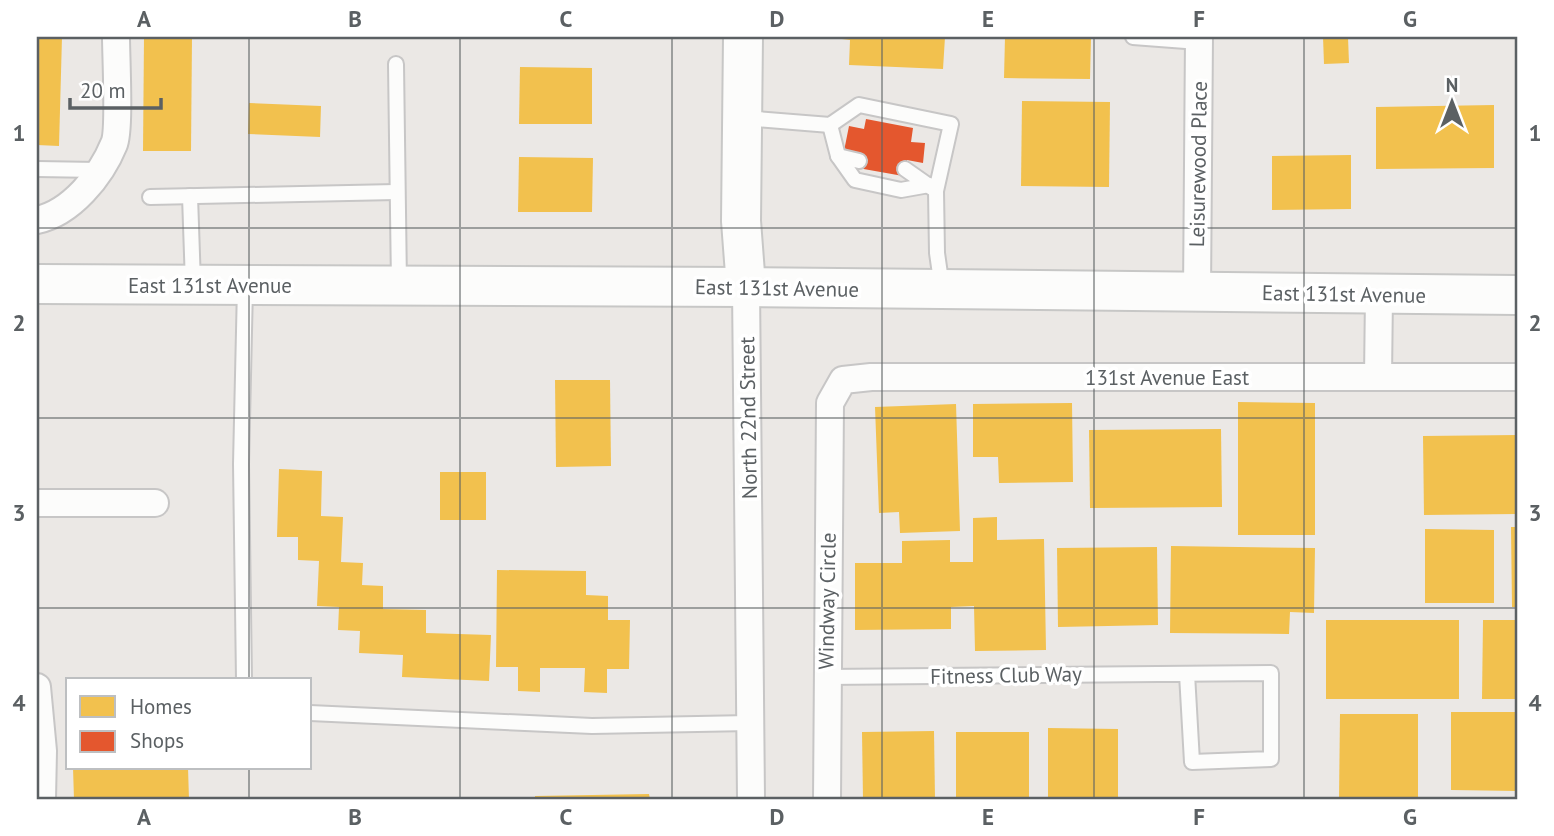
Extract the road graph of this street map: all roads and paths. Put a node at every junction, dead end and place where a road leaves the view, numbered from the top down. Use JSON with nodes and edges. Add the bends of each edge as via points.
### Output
{"nodes":[{"id":1,"x":116,"y":37,"type":"edge"},
{"id":2,"x":743,"y":37,"type":"edge"},
{"id":3,"x":1133,"y":37,"type":"edge"},
{"id":4,"x":1199,"y":39,"type":"edge"},
{"id":5,"x":396,"y":64,"type":"dead end"},
{"id":6,"x":742,"y":118,"type":"junction"},
{"id":7,"x":830,"y":125,"type":"junction"},
{"id":8,"x":838,"y":156,"type":"junction"},
{"id":9,"x":859,"y":161,"type":"dead end"},
{"id":10,"x":37,"y":169,"type":"edge"},
{"id":11,"x":905,"y":169,"type":"dead end"},
{"id":12,"x":97,"y":170,"type":"junction"},
{"id":13,"x":932,"y":188,"type":"junction"},
{"id":14,"x":396,"y":192,"type":"junction"},
{"id":15,"x":190,"y":195,"type":"junction"},
{"id":16,"x":150,"y":197,"type":"dead end"},
{"id":17,"x":37,"y":220,"type":"edge"},
{"id":18,"x":37,"y":284,"type":"edge"},
{"id":19,"x":194,"y":285,"type":"junction"},
{"id":20,"x":245,"y":286,"type":"junction"},
{"id":21,"x":399,"y":286,"type":"junction"},
{"id":22,"x":746,"y":287,"type":"junction"},
{"id":23,"x":943,"y":290,"type":"junction"},
{"id":24,"x":1197,"y":292,"type":"junction"},
{"id":25,"x":1379,"y":295,"type":"junction"},
{"id":26,"x":1517,"y":295,"type":"edge"},
{"id":27,"x":1378,"y":377,"type":"junction"},
{"id":28,"x":1517,"y":377,"type":"edge"},
{"id":29,"x":830,"y":403,"type":"joint"},
{"id":30,"x":37,"y":503,"type":"edge"},
{"id":31,"x":155,"y":503,"type":"dead end"},
{"id":32,"x":1187,"y":674,"type":"junction"},
{"id":33,"x":826,"y":677,"type":"junction"},
{"id":34,"x":244,"y":678,"type":"edge"},
{"id":35,"x":37,"y":687,"type":"edge"},
{"id":36,"x":312,"y":713,"type":"edge"},
{"id":37,"x":750,"y":723,"type":"junction"},
{"id":38,"x":43,"y":799,"type":"edge"},
{"id":39,"x":751,"y":799,"type":"edge"},
{"id":40,"x":827,"y":799,"type":"edge"}],
"edges":[{"from":1,"to":12,"type":"street","via":[[115,142]]},
{"from":2,"to":6,"type":"street","name":"North 22nd Street"},
{"from":3,"to":4,"type":"lane"},
{"from":4,"to":24,"type":"street","name":"Leisurewood Place"},
{"from":5,"to":14,"type":"lane"},
{"from":6,"to":7,"type":"lane"},
{"from":6,"to":22,"type":"street","name":"North 22nd Street"},
{"from":7,"to":8,"type":"lane"},
{"from":7,"to":13,"type":"lane","via":[[859,106],[951,124]]},
{"from":8,"to":9,"type":"lane"},
{"from":8,"to":13,"type":"lane","via":[[855,180],[901,190]]},
{"from":10,"to":12,"type":"lane"},
{"from":11,"to":13,"type":"lane"},
{"from":12,"to":17,"type":"street","via":[[82,194],[54,217]]},
{"from":13,"to":23,"type":"lane"},
{"from":14,"to":15,"type":"lane"},
{"from":14,"to":21,"type":"lane"},
{"from":15,"to":16,"type":"lane"},
{"from":15,"to":19,"type":"lane"},
{"from":18,"to":19,"type":"street","name":"East 131st Avenue"},
{"from":19,"to":20,"type":"street","name":"East 131st Avenue"},
{"from":20,"to":21,"type":"street","name":"East 131st Avenue"},
{"from":20,"to":34,"type":"lane","via":[[241,464]]},
{"from":21,"to":22,"type":"street","name":"East 131st Avenue"},
{"from":22,"to":23,"type":"street","name":"East 131st Avenue"},
{"from":22,"to":37,"type":"street","name":"North 22nd Street"},
{"from":23,"to":24,"type":"street","name":"East 131st Avenue"},
{"from":24,"to":25,"type":"street","name":"East 131st Avenue"},
{"from":25,"to":26,"type":"street","name":"East 131st Avenue"},
{"from":25,"to":27,"type":"street"},
{"from":27,"to":28,"type":"street","name":"131st Avenue East"},
{"from":27,"to":29,"type":"street","name":"131st Avenue East","via":[[871,377],[843,380]]},
{"from":29,"to":33,"type":"street","name":"Windway Circle"},
{"from":30,"to":31,"type":"street"},
{"from":32,"to":32,"type":"lane","name":"Fitness Club Way","via":[[1192,762],[1271,759],[1270,673]]},
{"from":32,"to":33,"type":"lane","name":"Fitness Club Way"},
{"from":33,"to":40,"type":"street","name":"Windway Circle"},
{"from":35,"to":38,"type":"street"},
{"from":36,"to":37,"type":"lane","via":[[592,726]]},
{"from":37,"to":39,"type":"street","name":"North 22nd Street"}]}
